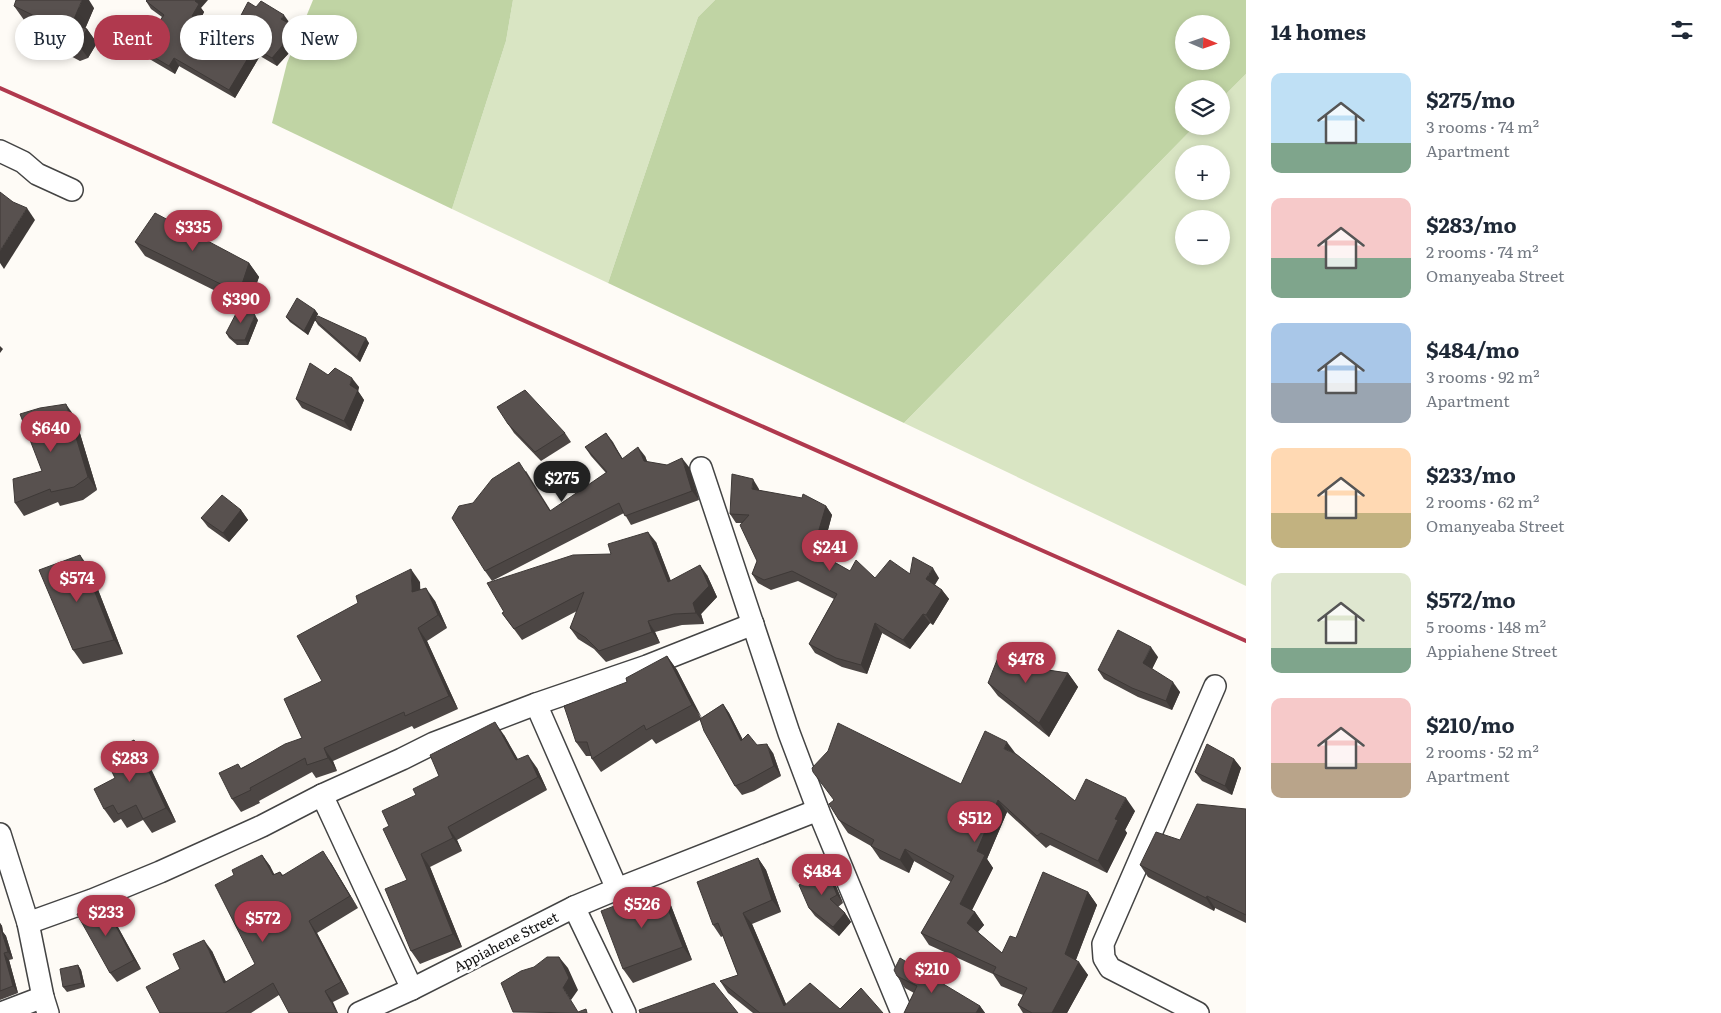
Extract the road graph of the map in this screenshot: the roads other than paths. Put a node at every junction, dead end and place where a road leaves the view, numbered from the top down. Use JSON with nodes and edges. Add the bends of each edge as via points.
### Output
{"nodes":[{"id":1,"x":0,"y":151,"type":"edge"},
{"id":2,"x":72,"y":190,"type":"dead end"},
{"id":3,"x":701,"y":468,"type":"dead end"},
{"id":4,"x":753,"y":624,"type":"junction"},
{"id":5,"x":1215,"y":686,"type":"dead end"},
{"id":6,"x":536,"y":704,"type":"junction"},
{"id":7,"x":322,"y":794,"type":"junction"},
{"id":8,"x":818,"y":810,"type":"junction"},
{"id":9,"x":0,"y":834,"type":"edge"},
{"id":10,"x":617,"y":889,"type":"junction"},
{"id":11,"x":574,"y":907,"type":"junction"},
{"id":12,"x":28,"y":923,"type":"junction"},
{"id":13,"x":412,"y":988,"type":"junction"},
{"id":14,"x":45,"y":1005,"type":"edge"},
{"id":15,"x":1,"y":1013,"type":"edge"},
{"id":16,"x":359,"y":1013,"type":"edge"},
{"id":17,"x":625,"y":1013,"type":"edge"},
{"id":18,"x":902,"y":1013,"type":"edge"},
{"id":19,"x":1198,"y":1013,"type":"edge"}],
"edges":[{"from":1,"to":2,"type":"street","via":[[23,162],[37,174]]},
{"from":3,"to":4,"type":"street"},
{"from":4,"to":6,"type":"street","via":[[647,666]]},
{"from":4,"to":8,"type":"street"},
{"from":5,"to":19,"type":"street","via":[[1103,944],[1104,958],[1110,968]]},
{"from":6,"to":7,"type":"street","via":[[434,742]]},
{"from":6,"to":10,"type":"street"},
{"from":7,"to":12,"type":"street","via":[[262,826],[160,872]]},
{"from":7,"to":13,"type":"street"},
{"from":8,"to":10,"type":"street"},
{"from":8,"to":18,"type":"street"},
{"from":9,"to":12,"type":"street"},
{"from":10,"to":11,"type":"street"},
{"from":11,"to":13,"type":"street","name":"Appiahene Street"},
{"from":11,"to":17,"type":"street","name":"Appiahene Street"},
{"from":12,"to":14,"type":"street"},
{"from":13,"to":16,"type":"street","name":"Appiahene Street"},
{"from":14,"to":15,"type":"street"}]}
